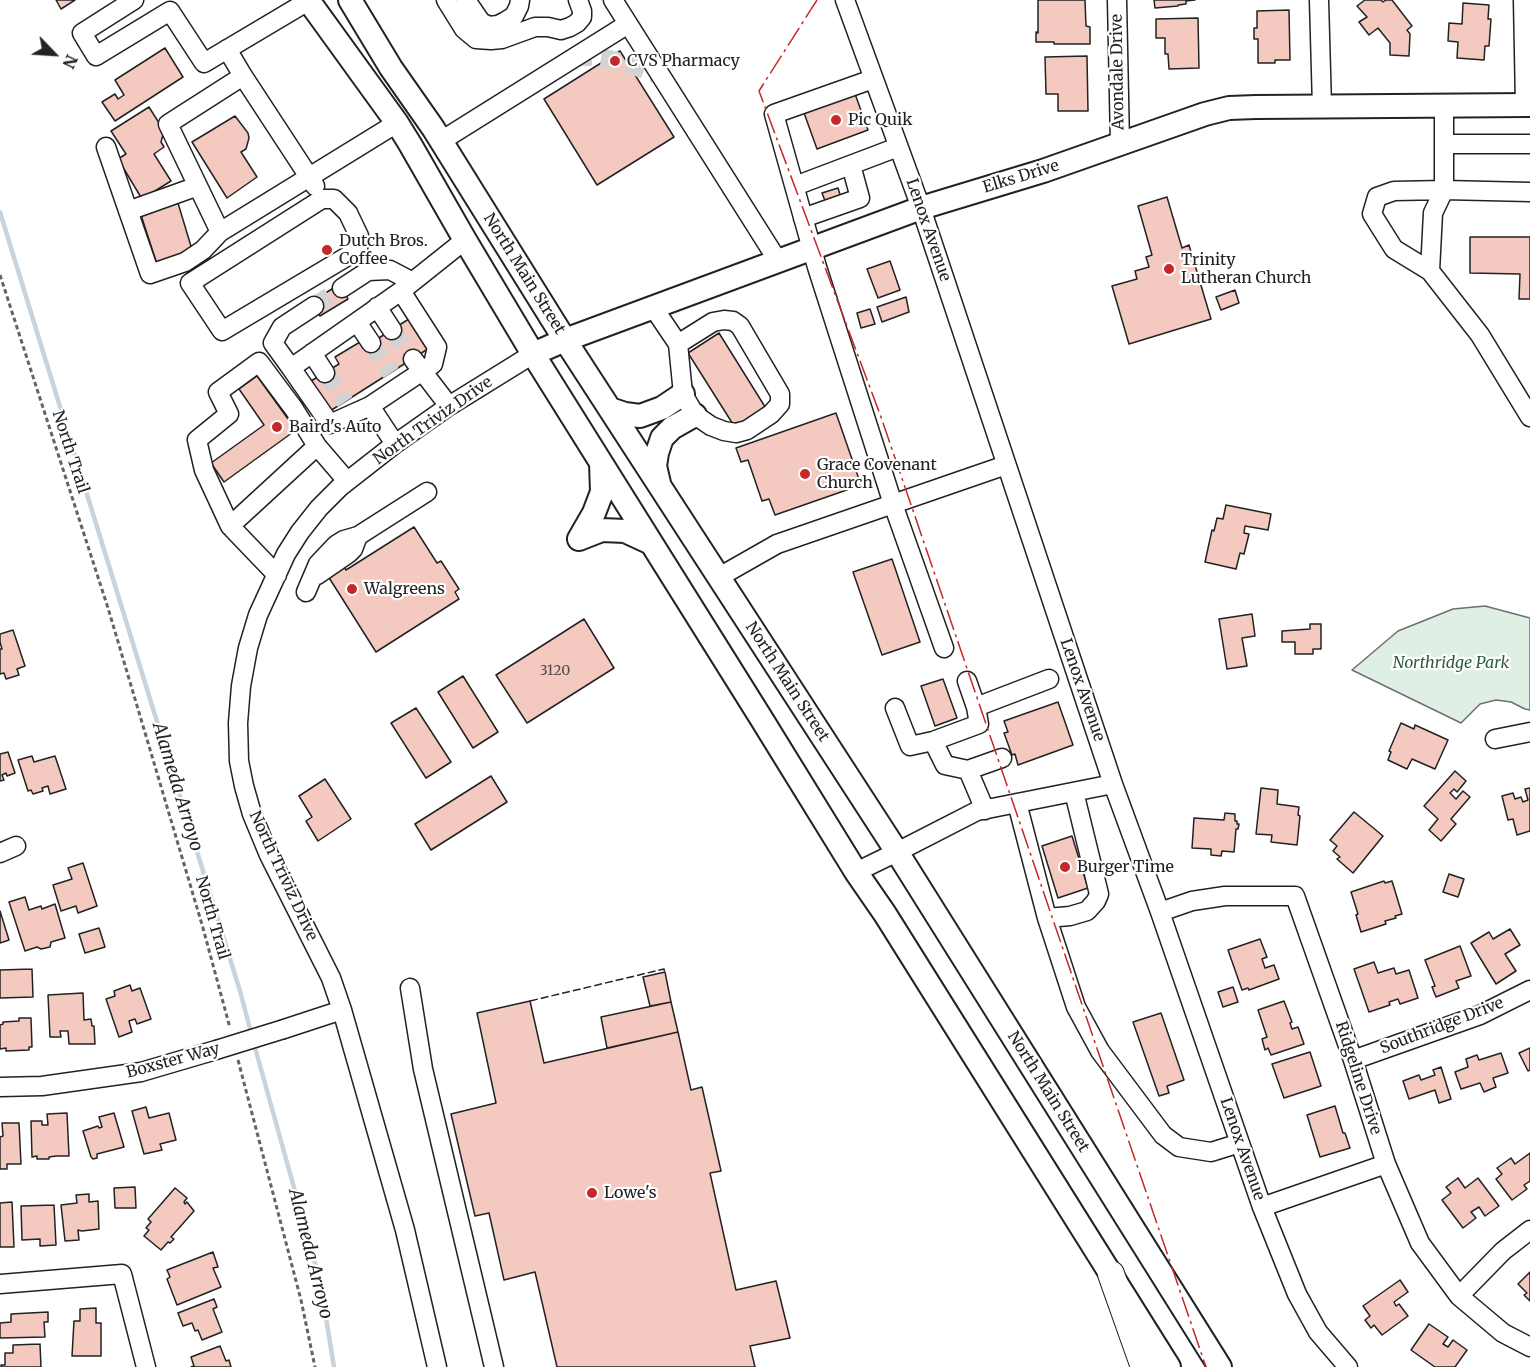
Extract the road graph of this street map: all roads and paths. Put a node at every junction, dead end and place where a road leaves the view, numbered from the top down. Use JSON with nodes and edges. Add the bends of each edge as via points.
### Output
{"nodes":[{"id":1,"x":134,"y":0,"type":"edge"},
{"id":2,"x":309,"y":0,"type":"edge"},
{"id":3,"x":350,"y":0,"type":"edge"},
{"id":4,"x":446,"y":0,"type":"edge"},
{"id":5,"x":466,"y":0,"type":"edge"},
{"id":6,"x":520,"y":0,"type":"edge"},
{"id":7,"x":613,"y":0,"type":"edge"},
{"id":8,"x":845,"y":0,"type":"edge"},
{"id":9,"x":1117,"y":0,"type":"edge"},
{"id":10,"x":1319,"y":0,"type":"edge"},
{"id":11,"x":1523,"y":0,"type":"edge"},
{"id":12,"x":580,"y":1,"type":"edge"},
{"id":13,"x":167,"y":6,"type":"edge"},
{"id":14,"x":628,"y":24,"type":"junction"},
{"id":15,"x":227,"y":49,"type":"junction"},
{"id":16,"x":243,"y":76,"type":"junction"},
{"id":17,"x":873,"y":79,"type":"junction"},
{"id":18,"x":1528,"y":105,"type":"edge"},
{"id":19,"x":1444,"y":106,"type":"junction"},
{"id":20,"x":1322,"y":107,"type":"junction"},
{"id":21,"x":397,"y":123,"type":"junction"},
{"id":22,"x":437,"y":134,"type":"junction"},
{"id":23,"x":1120,"y":144,"type":"junction"},
{"id":24,"x":1444,"y":144,"type":"junction"},
{"id":25,"x":1530,"y":144,"type":"edge"},
{"id":26,"x":106,"y":147,"type":"dead end"},
{"id":27,"x":898,"y":147,"type":"junction"},
{"id":28,"x":851,"y":165,"type":"junction"},
{"id":29,"x":310,"y":178,"type":"junction"},
{"id":30,"x":198,"y":186,"type":"junction"},
{"id":31,"x":795,"y":186,"type":"junction"},
{"id":32,"x":1444,"y":190,"type":"junction"},
{"id":33,"x":1530,"y":192,"type":"edge"},
{"id":34,"x":322,"y":199,"type":"junction"},
{"id":35,"x":921,"y":207,"type":"junction"},
{"id":36,"x":128,"y":211,"type":"junction"},
{"id":37,"x":803,"y":218,"type":"junction"},
{"id":38,"x":220,"y":232,"type":"junction"},
{"id":39,"x":465,"y":240,"type":"junction"},
{"id":40,"x":811,"y":249,"type":"junction"},
{"id":41,"x":778,"y":261,"type":"junction"},
{"id":42,"x":1430,"y":271,"type":"junction"},
{"id":43,"x":0,"y":275,"type":"edge"},
{"id":44,"x":406,"y":286,"type":"junction"},
{"id":45,"x":342,"y":288,"type":"tunnel mouth"},
{"id":46,"x":314,"y":306,"type":"tunnel mouth"},
{"id":47,"x":377,"y":308,"type":"junction"},
{"id":48,"x":653,"y":308,"type":"junction"},
{"id":49,"x":357,"y":322,"type":"junction"},
{"id":50,"x":392,"y":330,"type":"tunnel mouth"},
{"id":51,"x":565,"y":340,"type":"junction"},
{"id":52,"x":371,"y":343,"type":"tunnel mouth"},
{"id":53,"x":678,"y":344,"type":"junction"},
{"id":54,"x":312,"y":353,"type":"junction"},
{"id":55,"x":533,"y":354,"type":"junction"},
{"id":56,"x":418,"y":365,"type":"junction"},
{"id":57,"x":291,"y":368,"type":"junction"},
{"id":58,"x":325,"y":372,"type":"tunnel mouth"},
{"id":59,"x":683,"y":394,"type":"junction"},
{"id":60,"x":370,"y":405,"type":"junction"},
{"id":61,"x":448,"y":406,"type":"junction"},
{"id":62,"x":610,"y":409,"type":"junction"},
{"id":63,"x":695,"y":415,"type":"junction"},
{"id":64,"x":1530,"y":417,"type":"edge"},
{"id":65,"x":395,"y":444,"type":"junction"},
{"id":66,"x":317,"y":446,"type":"junction"},
{"id":67,"x":601,"y":463,"type":"junction"},
{"id":68,"x":1006,"y":465,"type":"junction"},
{"id":69,"x":347,"y":481,"type":"junction"},
{"id":70,"x":660,"y":487,"type":"junction"},
{"id":71,"x":427,"y":492,"type":"dead end"},
{"id":72,"x":893,"y":504,"type":"junction"},
{"id":73,"x":230,"y":526,"type":"junction"},
{"id":74,"x":651,"y":543,"type":"junction"},
{"id":75,"x":277,"y":574,"type":"junction"},
{"id":76,"x":719,"y":577,"type":"junction"},
{"id":77,"x":309,"y":585,"type":"dead end"},
{"id":78,"x":944,"y":648,"type":"dead end"},
{"id":79,"x":1048,"y":679,"type":"dead end"},
{"id":80,"x":967,"y":681,"type":"dead end"},
{"id":81,"x":976,"y":707,"type":"junction"},
{"id":82,"x":895,"y":708,"type":"dead end"},
{"id":83,"x":1530,"y":732,"type":"edge"},
{"id":84,"x":1495,"y":739,"type":"dead end"},
{"id":85,"x":933,"y":741,"type":"junction"},
{"id":86,"x":1002,"y":758,"type":"dead end"},
{"id":87,"x":968,"y":770,"type":"junction"},
{"id":88,"x":1113,"y":784,"type":"junction"},
{"id":89,"x":1074,"y":792,"type":"junction"},
{"id":90,"x":1017,"y":803,"type":"junction"},
{"id":91,"x":985,"y":810,"type":"junction"},
{"id":92,"x":897,"y":852,"type":"junction"},
{"id":93,"x":855,"y":872,"type":"junction"},
{"id":94,"x":1160,"y":912,"type":"junction"},
{"id":95,"x":1047,"y":918,"type":"junction"},
{"id":96,"x":410,"y":988,"type":"dead end"},
{"id":97,"x":1530,"y":990,"type":"edge"},
{"id":98,"x":342,"y":1010,"type":"junction"},
{"id":99,"x":232,"y":1036,"type":"dead end"},
{"id":100,"x":238,"y":1058,"type":"dead end"},
{"id":101,"x":1353,"y":1060,"type":"junction"},
{"id":102,"x":0,"y":1087,"type":"edge"},
{"id":103,"x":1240,"y":1143,"type":"junction"},
{"id":104,"x":1386,"y":1164,"type":"junction"},
{"id":105,"x":1262,"y":1208,"type":"junction"},
{"id":106,"x":1530,"y":1230,"type":"edge"},
{"id":107,"x":1111,"y":1274,"type":"junction"},
{"id":108,"x":0,"y":1284,"type":"edge"},
{"id":109,"x":1459,"y":1296,"type":"junction"},
{"id":110,"x":1530,"y":1347,"type":"edge"},
{"id":111,"x":146,"y":1367,"type":"edge"},
{"id":112,"x":315,"y":1367,"type":"edge"},
{"id":113,"x":437,"y":1367,"type":"edge"},
{"id":114,"x":494,"y":1367,"type":"edge"},
{"id":115,"x":1144,"y":1367,"type":"edge"},
{"id":116,"x":1169,"y":1367,"type":"edge"},
{"id":117,"x":1220,"y":1367,"type":"edge"},
{"id":118,"x":1348,"y":1367,"type":"edge"}],
"edges":[{"from":1,"to":13,"type":"street","via":[[82,33],[96,56]]},
{"from":2,"to":15,"type":"street"},
{"from":2,"to":21,"type":"main road","name":"North Main Street"},
{"from":3,"to":22,"type":"main road","name":"North Main Street"},
{"from":4,"to":12,"type":"street","via":[[464,29],[476,39],[502,39],[535,27],[570,27],[582,17]]},
{"from":5,"to":6,"type":"street","via":[[481,22],[489,26],[514,16]]},
{"from":7,"to":14,"type":"street"},
{"from":8,"to":17,"type":"street","name":"Lenox Avenue"},
{"from":9,"to":23,"type":"street","name":"Avondale Drive"},
{"from":10,"to":20,"type":"street"},
{"from":11,"to":18,"type":"street"},
{"from":13,"to":15,"type":"street","via":[[204,63]]},
{"from":14,"to":22,"type":"street"},
{"from":14,"to":41,"type":"street"},
{"from":15,"to":16,"type":"street"},
{"from":16,"to":29,"type":"street"},
{"from":16,"to":30,"type":"street","via":[[168,124]]},
{"from":17,"to":27,"type":"street","name":"Lenox Avenue"},
{"from":17,"to":31,"type":"street","via":[[774,114]]},
{"from":18,"to":19,"type":"main road","name":"Elks Drive"},
{"from":19,"to":20,"type":"main road","name":"Elks Drive"},
{"from":19,"to":24,"type":"street"},
{"from":20,"to":23,"type":"main road","name":"Elks Drive","via":[[1229,108]]},
{"from":21,"to":29,"type":"street"},
{"from":21,"to":39,"type":"main road","name":"North Main Street"},
{"from":22,"to":51,"type":"main road","name":"North Main Street"},
{"from":23,"to":35,"type":"main road","name":"Elks Drive"},
{"from":24,"to":25,"type":"street"},
{"from":24,"to":32,"type":"street"},
{"from":26,"to":36,"type":"street"},
{"from":27,"to":28,"type":"street"},
{"from":27,"to":35,"type":"street","name":"Lenox Avenue"},
{"from":28,"to":31,"type":"street"},
{"from":28,"to":37,"type":"street","via":[[860,198]]},
{"from":29,"to":34,"type":"street"},
{"from":29,"to":38,"type":"street"},
{"from":30,"to":36,"type":"street"},
{"from":30,"to":38,"type":"street"},
{"from":31,"to":37,"type":"street"},
{"from":32,"to":33,"type":"street"},
{"from":32,"to":42,"type":"street","via":[[1433,213]]},
{"from":32,"to":42,"type":"street","via":[[1394,191],[1377,197],[1372,214],[1394,249]]},
{"from":34,"to":34,"type":"street","via":[[334,199],[348,213],[359,236],[358,250],[222,331],[190,283]]},
{"from":35,"to":40,"type":"main road","name":"Elks Drive"},
{"from":35,"to":68,"type":"street","name":"Lenox Avenue"},
{"from":36,"to":38,"type":"street","via":[[150,274],[185,262]]},
{"from":37,"to":40,"type":"street"},
{"from":39,"to":44,"type":"street"},
{"from":39,"to":55,"type":"main road","name":"North Main Street"},
{"from":40,"to":41,"type":"main road","name":"Elks Drive"},
{"from":40,"to":72,"type":"street"},
{"from":41,"to":48,"type":"main road","name":"Elks Drive"},
{"from":42,"to":64,"type":"street","via":[[1480,335]]},
{"from":43,"to":99,"type":"path","name":"North Trail","via":[[108,608]]},
{"from":44,"to":45,"type":"street","via":[[390,270],[368,271]]},
{"from":44,"to":47,"type":"street"},
{"from":44,"to":56,"type":"street","via":[[436,347],[433,364]]},
{"from":46,"to":57,"type":"street","via":[[282,327],[273,343]]},
{"from":47,"to":49,"type":"street"},
{"from":47,"to":50,"type":"street"},
{"from":48,"to":51,"type":"main road","name":"Elks Drive"},
{"from":48,"to":53,"type":"street"},
{"from":49,"to":52,"type":"street"},
{"from":49,"to":54,"type":"street"},
{"from":51,"to":55,"type":"main road","name":"Elks Drive"},
{"from":51,"to":62,"type":"main road","name":"North Main Street"},
{"from":53,"to":59,"type":"street"},
{"from":53,"to":63,"type":"street","via":[[712,322],[733,321],[740,326],[780,394],[780,405],[771,414],[736,433],[711,426]]},
{"from":54,"to":57,"type":"street"},
{"from":54,"to":58,"type":"street"},
{"from":55,"to":61,"type":"street","name":"North Triviz Drive"},
{"from":55,"to":67,"type":"main road","name":"North Main Street"},
{"from":56,"to":60,"type":"street","via":[[395,380]]},
{"from":56,"to":61,"type":"street"},
{"from":57,"to":60,"type":"street","via":[[330,424],[348,408]]},
{"from":59,"to":62,"type":"main road","via":[[640,416]]},
{"from":59,"to":63,"type":"street"},
{"from":60,"to":65,"type":"street"},
{"from":61,"to":65,"type":"street","name":"North Triviz Drive"},
{"from":62,"to":70,"type":"main road","name":"North Main Street"},
{"from":63,"to":70,"type":"main road","via":[[662,438],[655,466]]},
{"from":65,"to":69,"type":"street","name":"North Triviz Drive"},
{"from":66,"to":69,"type":"street"},
{"from":66,"to":73,"type":"street"},
{"from":66,"to":73,"type":"street","via":[[259,362],[218,392],[229,414],[197,440],[204,470]]},
{"from":67,"to":74,"type":"main road","name":"North Main Street"},
{"from":67,"to":74,"type":"main road","via":[[602,492],[579,539],[602,530],[625,531]]},
{"from":68,"to":72,"type":"street"},
{"from":68,"to":88,"type":"street","name":"Lenox Avenue"},
{"from":69,"to":75,"type":"street","name":"North Triviz Drive","via":[[309,520]]},
{"from":70,"to":76,"type":"main road","name":"North Main Street"},
{"from":71,"to":77,"type":"street","via":[[330,551],[318,564]]},
{"from":72,"to":76,"type":"street","via":[[777,544]]},
{"from":72,"to":78,"type":"street"},
{"from":73,"to":75,"type":"street"},
{"from":74,"to":93,"type":"main road","name":"North Main Street"},
{"from":75,"to":98,"type":"street","name":"North Triviz Drive","via":[[248,648],[238,723],[239,761],[252,814],[332,978]]},
{"from":76,"to":92,"type":"main road","name":"North Main Street"},
{"from":79,"to":81,"type":"street"},
{"from":80,"to":81,"type":"street"},
{"from":81,"to":85,"type":"street","via":[[979,724]]},
{"from":82,"to":85,"type":"street","via":[[910,746]]},
{"from":83,"to":84,"type":"street"},
{"from":85,"to":87,"type":"street","via":[[945,765]]},
{"from":86,"to":87,"type":"street"},
{"from":87,"to":91,"type":"street"},
{"from":88,"to":89,"type":"street"},
{"from":88,"to":94,"type":"street","name":"Lenox Avenue"},
{"from":89,"to":90,"type":"street"},
{"from":89,"to":95,"type":"street","via":[[1099,894],[1087,911]]},
{"from":90,"to":91,"type":"street"},
{"from":90,"to":95,"type":"street"},
{"from":91,"to":92,"type":"street"},
{"from":92,"to":93,"type":"street"},
{"from":92,"to":117,"type":"main road","name":"North Main Street"},
{"from":93,"to":107,"type":"main road","name":"North Main Street"},
{"from":94,"to":101,"type":"street","name":"Ridgeline Drive","via":[[1192,901],[1225,896],[1295,896]]},
{"from":94,"to":103,"type":"street","name":"Lenox Avenue"},
{"from":95,"to":103,"type":"street","via":[[1076,1007],[1100,1051],[1163,1135],[1179,1148],[1211,1152]]},
{"from":96,"to":114,"type":"street","via":[[423,1069]]},
{"from":97,"to":101,"type":"street","name":"Southridge Drive","via":[[1480,1015]]},
{"from":98,"to":102,"type":"street","name":"Boxster Way","bridge":true,"via":[[141,1072],[42,1086]]},
{"from":98,"to":113,"type":"street","name":"North Triviz Drive","via":[[405,1230]]},
{"from":100,"to":112,"type":"path"},
{"from":101,"to":104,"type":"street","name":"Ridgeline Drive"},
{"from":103,"to":105,"type":"street","name":"Lenox Avenue"},
{"from":104,"to":105,"type":"street"},
{"from":104,"to":109,"type":"street","name":"Ridgeline Drive","via":[[1420,1243]]},
{"from":105,"to":118,"type":"street","name":"Lenox Avenue","via":[[1297,1294],[1318,1332]]},
{"from":106,"to":109,"type":"street","via":[[1503,1251]]},
{"from":107,"to":115,"type":"highway"},
{"from":107,"to":116,"type":"main road","name":"North Main Street"},
{"from":108,"to":111,"type":"street","via":[[122,1274]]},
{"from":109,"to":110,"type":"street","name":"Ridgeline Drive","via":[[1503,1333]]}]}
